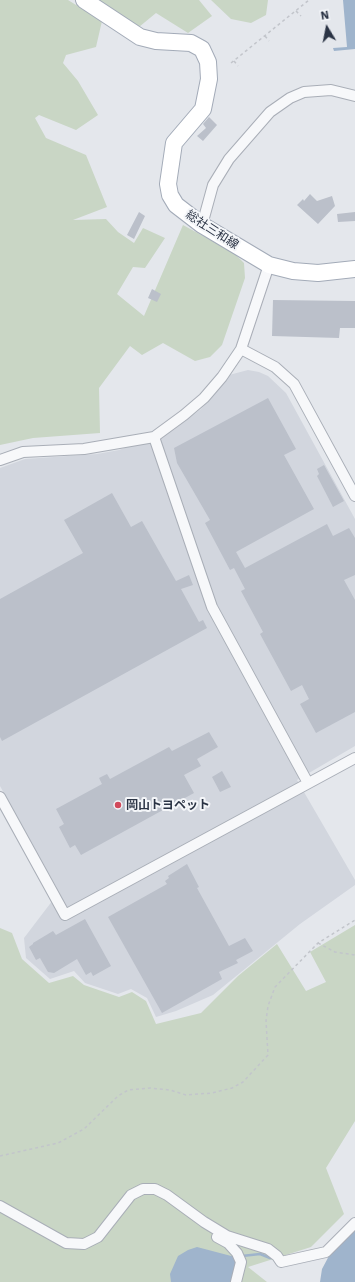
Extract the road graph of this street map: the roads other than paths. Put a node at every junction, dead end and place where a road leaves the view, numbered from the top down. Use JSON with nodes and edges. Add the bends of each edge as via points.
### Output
{"nodes":[{"id":1,"x":84,"y":0,"type":"edge"},
{"id":2,"x":355,"y":96,"type":"edge"},
{"id":3,"x":202,"y":226,"type":"junction"},
{"id":4,"x":269,"y":265,"type":"junction"},
{"id":5,"x":355,"y":269,"type":"edge"},
{"id":6,"x":241,"y":349,"type":"junction"},
{"id":7,"x":154,"y":437,"type":"junction"},
{"id":8,"x":0,"y":460,"type":"edge"},
{"id":9,"x":355,"y":496,"type":"edge"},
{"id":10,"x":355,"y":758,"type":"edge"},
{"id":11,"x":308,"y":783,"type":"junction"},
{"id":12,"x":0,"y":797,"type":"edge"},
{"id":13,"x":0,"y":1206,"type":"edge"},
{"id":14,"x":204,"y":1222,"type":"junction"},
{"id":15,"x":355,"y":1223,"type":"edge"},
{"id":16,"x":236,"y":1282,"type":"edge"}],
"edges":[{"from":1,"to":3,"type":"main road","name":"総社三和線","via":[[140,36],[156,41],[191,43],[202,49],[208,62],[209,79],[203,109],[174,143],[168,184],[170,195],[176,205]]},
{"from":2,"to":3,"type":"street","via":[[331,90],[304,92],[270,112],[225,166],[213,185]]},
{"from":3,"to":4,"type":"main road","name":"総社三和線"},
{"from":4,"to":5,"type":"main road","name":"総社三和線","via":[[293,272],[318,273]]},
{"from":4,"to":6,"type":"street"},
{"from":6,"to":7,"type":"street","via":[[204,398]]},
{"from":6,"to":9,"type":"street","via":[[275,367],[294,384]]},
{"from":7,"to":8,"type":"street","via":[[102,446],[23,452]]},
{"from":7,"to":11,"type":"street","via":[[212,607]]},
{"from":10,"to":11,"type":"street"},
{"from":11,"to":12,"type":"street","via":[[65,915]]},
{"from":13,"to":14,"type":"street","via":[[66,1243],[84,1244],[98,1237],[131,1195],[143,1189],[155,1189],[167,1195]]},
{"from":14,"to":15,"type":"street","via":[[227,1236],[268,1249],[281,1262],[326,1252]]},
{"from":14,"to":16,"type":"street","via":[[204,1229],[228,1243],[239,1257],[241,1262]]}]}
